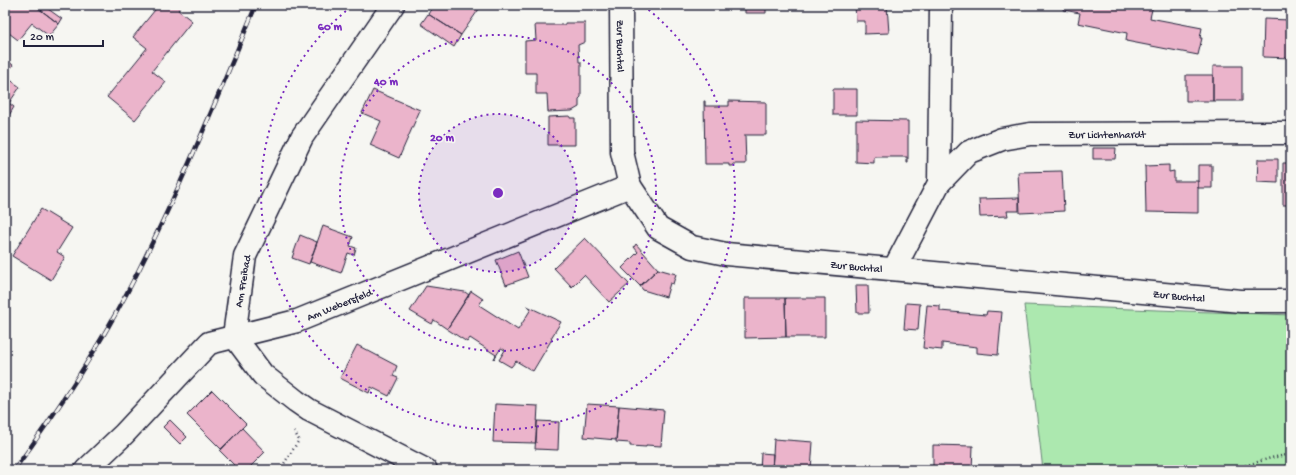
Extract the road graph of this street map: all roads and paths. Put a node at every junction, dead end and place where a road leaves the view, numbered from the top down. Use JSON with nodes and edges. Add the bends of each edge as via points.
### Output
{"nodes":[{"id":1,"x":393,"y":5,"type":"edge"},
{"id":2,"x":621,"y":5,"type":"edge"},
{"id":3,"x":941,"y":5,"type":"edge"},
{"id":4,"x":1291,"y":133,"type":"edge"},
{"id":5,"x":939,"y":183,"type":"junction"},
{"id":6,"x":630,"y":186,"type":"junction"},
{"id":7,"x":894,"y":269,"type":"junction"},
{"id":8,"x":1291,"y":301,"type":"edge"},
{"id":9,"x":234,"y":336,"type":"junction"},
{"id":10,"x":292,"y":428,"type":"dead end"},
{"id":11,"x":1291,"y":454,"type":"edge"},
{"id":12,"x":86,"y":470,"type":"edge"},
{"id":13,"x":280,"y":470,"type":"edge"},
{"id":14,"x":426,"y":470,"type":"edge"},
{"id":15,"x":1230,"y":470,"type":"edge"}],
"edges":[{"from":1,"to":9,"type":"street","name":"Am Freibad","via":[[302,138],[258,228],[245,256]]},
{"from":2,"to":6,"type":"street","name":"Zur Buchtal","via":[[622,152]]},
{"from":3,"to":5,"type":"street","name":"Zur Lichtenhardt"},
{"from":4,"to":5,"type":"street","name":"Zur Lichtenhardt","via":[[1030,134],[1002,139],[969,152]]},
{"from":5,"to":7,"type":"street","name":"Zur Lichtenhardt"},
{"from":6,"to":7,"type":"street","name":"Zur Buchtal","via":[[658,228],[692,247],[726,254]]},
{"from":6,"to":9,"type":"street","name":"Am Webersfeld","via":[[297,321]]},
{"from":7,"to":8,"type":"street","name":"Zur Buchtal","via":[[1241,301]]},
{"from":9,"to":12,"type":"street","name":"Am Webersfeld","via":[[209,343],[124,434]]},
{"from":9,"to":14,"type":"street","via":[[263,375],[296,401],[316,414]]},
{"from":10,"to":13,"type":"path","via":[[299,440]]},
{"from":11,"to":15,"type":"path"}]}
